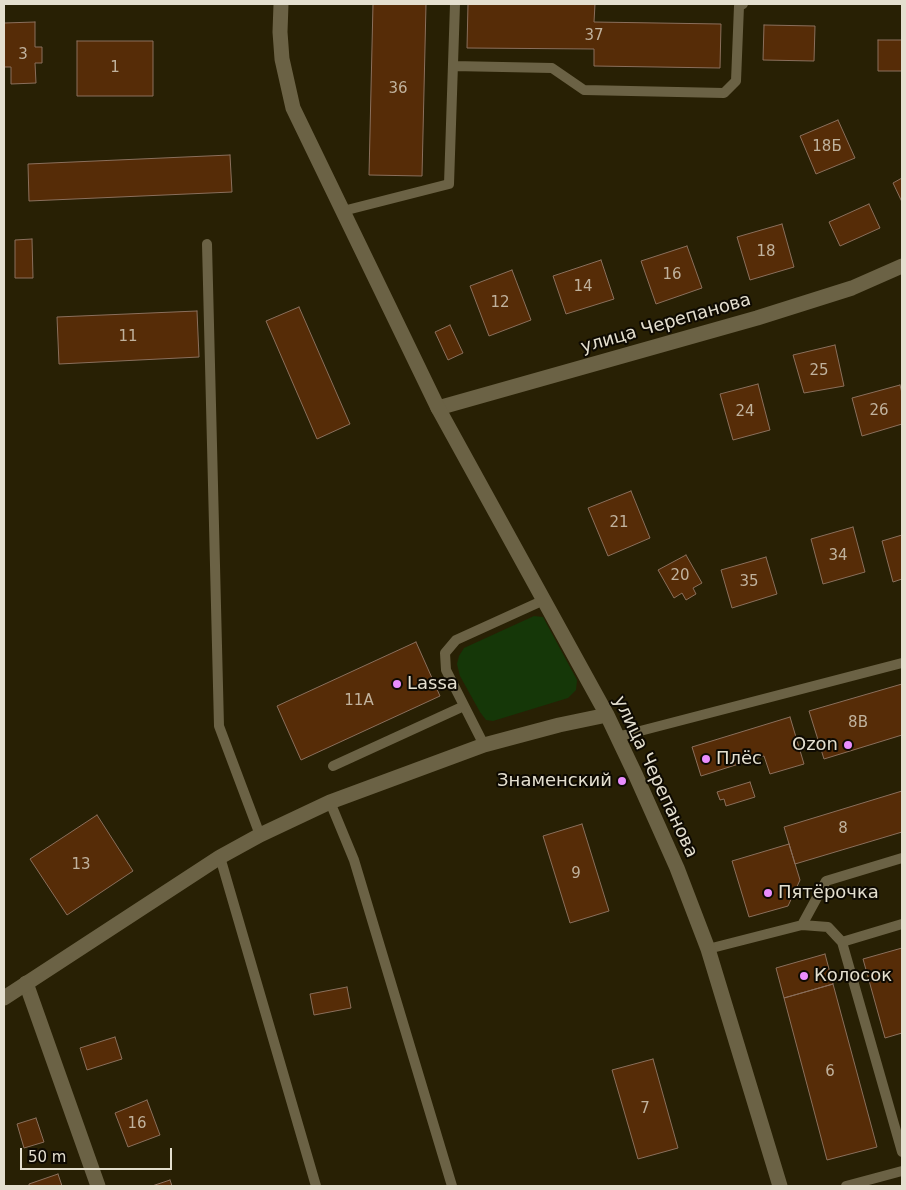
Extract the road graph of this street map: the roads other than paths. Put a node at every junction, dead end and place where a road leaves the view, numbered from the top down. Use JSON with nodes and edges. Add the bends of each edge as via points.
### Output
{"nodes":[{"id":1,"x":281,"y":4,"type":"edge"},
{"id":2,"x":455,"y":4,"type":"edge"},
{"id":3,"x":743,"y":4,"type":"edge"},
{"id":4,"x":453,"y":66,"type":"junction"},
{"id":5,"x":343,"y":211,"type":"junction"},
{"id":6,"x":207,"y":244,"type":"dead end"},
{"id":7,"x":902,"y":266,"type":"edge"},
{"id":8,"x":438,"y":408,"type":"junction"},
{"id":9,"x":544,"y":600,"type":"junction"},
{"id":10,"x":902,"y":663,"type":"edge"},
{"id":11,"x":464,"y":706,"type":"junction"},
{"id":12,"x":607,"y":715,"type":"junction"},
{"id":13,"x":618,"y":736,"type":"junction"},
{"id":14,"x":484,"y":745,"type":"junction"},
{"id":15,"x":334,"y":766,"type":"dead end"},
{"id":16,"x":330,"y":802,"type":"junction"},
{"id":17,"x":260,"y":835,"type":"junction"},
{"id":18,"x":220,"y":857,"type":"junction"},
{"id":19,"x":902,"y":858,"type":"edge"},
{"id":20,"x":902,"y":924,"type":"edge"},
{"id":21,"x":802,"y":925,"type":"junction"},
{"id":22,"x":842,"y":942,"type":"junction"},
{"id":23,"x":708,"y":949,"type":"junction"},
{"id":24,"x":26,"y":983,"type":"junction"},
{"id":25,"x":4,"y":998,"type":"edge"},
{"id":26,"x":902,"y":1152,"type":"edge"},
{"id":27,"x":902,"y":1171,"type":"edge"},
{"id":28,"x":98,"y":1186,"type":"edge"},
{"id":29,"x":316,"y":1186,"type":"edge"},
{"id":30,"x":452,"y":1186,"type":"edge"},
{"id":31,"x":780,"y":1186,"type":"edge"},
{"id":32,"x":846,"y":1186,"type":"edge"}],
"edges":[{"from":1,"to":5,"type":"street","name":"улица Черепанова","via":[[282,60],[294,108]]},
{"from":2,"to":4,"type":"lane"},
{"from":3,"to":4,"type":"lane","via":[[739,6],[736,80],[724,93],[584,90],[552,68]]},
{"from":4,"to":5,"type":"lane","via":[[449,184]]},
{"from":5,"to":8,"type":"street","name":"улица Черепанова"},
{"from":6,"to":17,"type":"lane","via":[[219,726]]},
{"from":7,"to":8,"type":"street","name":"улица Черепанова","via":[[852,288],[757,318]]},
{"from":8,"to":9,"type":"street","name":"улица Черепанова"},
{"from":9,"to":11,"type":"lane","via":[[456,640],[445,653],[446,670]]},
{"from":9,"to":12,"type":"street","name":"улица Черепанова"},
{"from":10,"to":13,"type":"lane"},
{"from":11,"to":14,"type":"lane"},
{"from":11,"to":15,"type":"lane"},
{"from":12,"to":13,"type":"street","name":"улица Черепанова"},
{"from":12,"to":14,"type":"street"},
{"from":13,"to":23,"type":"street","name":"улица Черепанова","via":[[677,868]]},
{"from":14,"to":16,"type":"street"},
{"from":16,"to":17,"type":"street"},
{"from":16,"to":30,"type":"lane","via":[[354,860]]},
{"from":17,"to":18,"type":"street"},
{"from":18,"to":24,"type":"street"},
{"from":18,"to":29,"type":"lane"},
{"from":19,"to":21,"type":"lane","via":[[826,881]]},
{"from":20,"to":22,"type":"lane"},
{"from":21,"to":22,"type":"lane","via":[[828,926]]},
{"from":21,"to":23,"type":"lane"},
{"from":22,"to":26,"type":"lane"},
{"from":23,"to":31,"type":"street","name":"улица Черепанова"},
{"from":24,"to":25,"type":"street"},
{"from":24,"to":28,"type":"street"},
{"from":27,"to":32,"type":"lane"}]}
